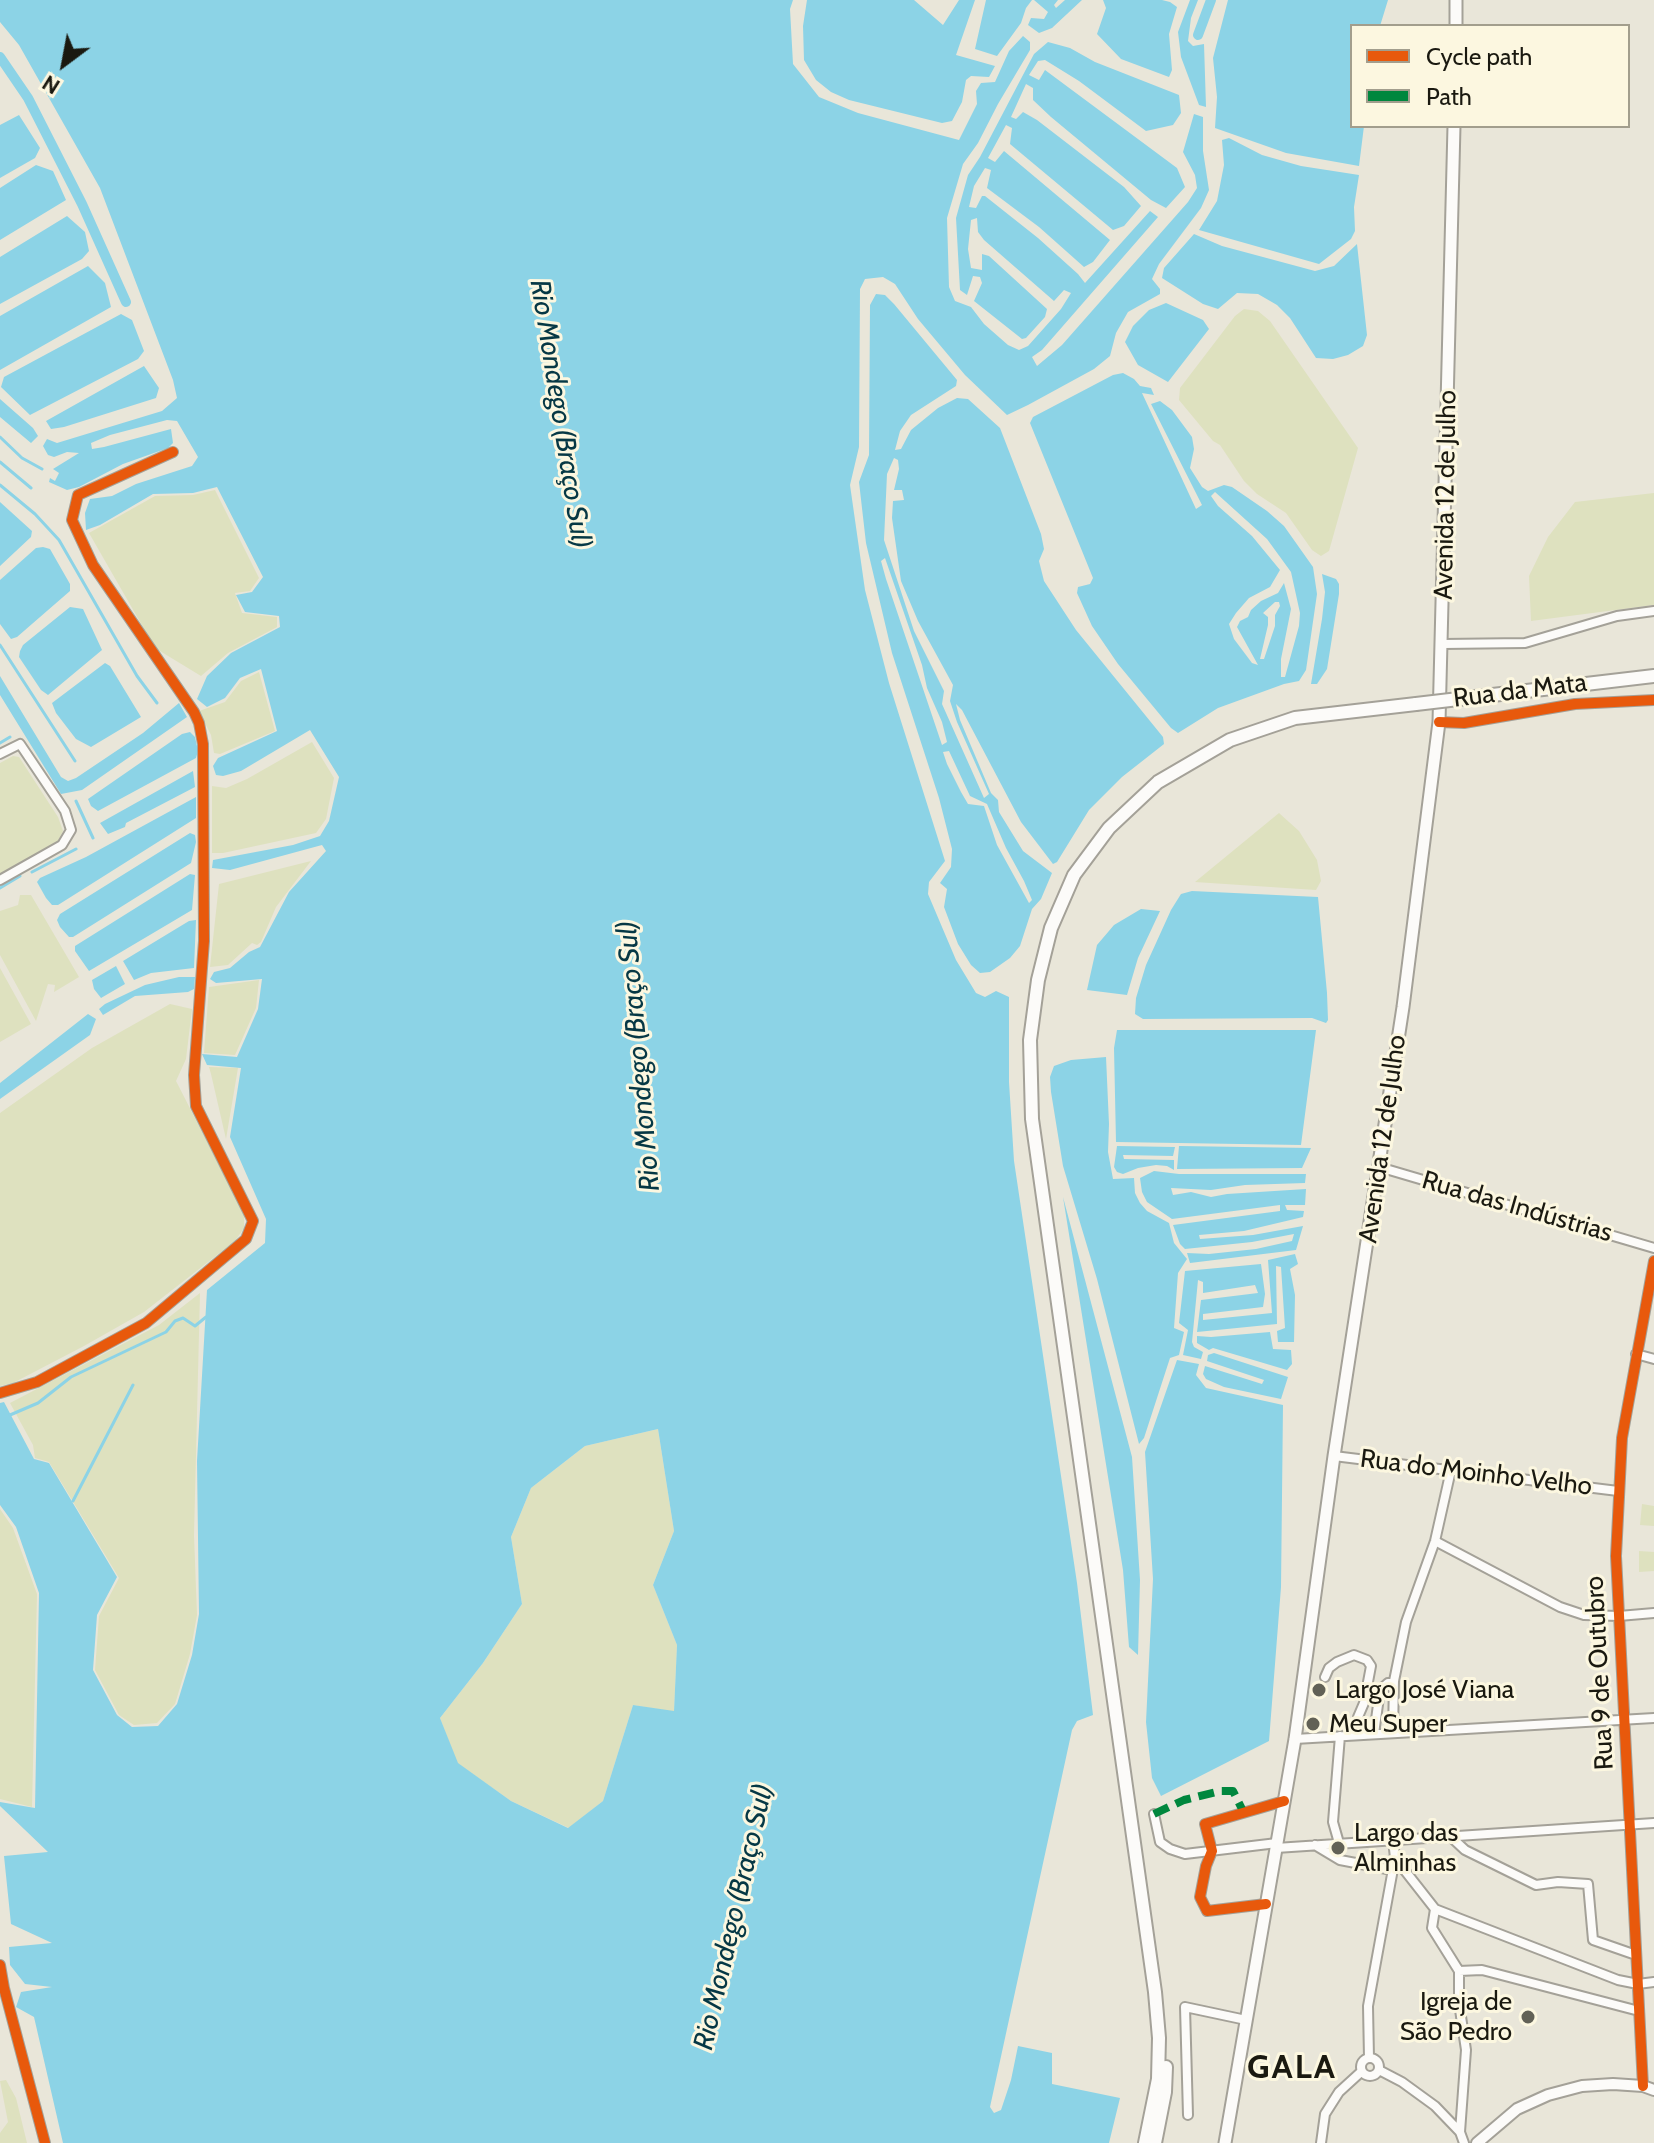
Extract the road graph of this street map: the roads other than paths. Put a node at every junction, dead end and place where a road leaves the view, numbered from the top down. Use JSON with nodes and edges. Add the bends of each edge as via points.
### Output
{"nodes":[{"id":1,"x":1456,"y":0,"type":"edge"},
{"id":2,"x":1456,"y":24,"type":"edge"},
{"id":3,"x":1454,"y":128,"type":"edge"},
{"id":4,"x":173,"y":452,"type":"dead end"},
{"id":5,"x":1654,"y":611,"type":"edge"},
{"id":6,"x":1443,"y":644,"type":"junction"},
{"id":7,"x":1654,"y":676,"type":"edge"},
{"id":8,"x":1654,"y":700,"type":"edge"},
{"id":9,"x":1439,"y":722,"type":"junction"},
{"id":10,"x":0,"y":754,"type":"edge"},
{"id":11,"x":0,"y":880,"type":"edge"},
{"id":12,"x":1379,"y":1167,"type":"junction"},
{"id":13,"x":1654,"y":1248,"type":"edge"},
{"id":14,"x":1654,"y":1261,"type":"edge"},
{"id":15,"x":1636,"y":1354,"type":"junction"},
{"id":16,"x":1654,"y":1359,"type":"edge"},
{"id":17,"x":0,"y":1393,"type":"edge"},
{"id":18,"x":1334,"y":1456,"type":"junction"},
{"id":19,"x":1451,"y":1470,"type":"junction"},
{"id":20,"x":1618,"y":1491,"type":"junction"},
{"id":21,"x":1435,"y":1541,"type":"junction"},
{"id":22,"x":1654,"y":1613,"type":"edge"},
{"id":23,"x":1619,"y":1616,"type":"junction"},
{"id":24,"x":1325,"y":1677,"type":"dead end"},
{"id":25,"x":1394,"y":1683,"type":"junction"},
{"id":26,"x":1654,"y":1718,"type":"edge"},
{"id":27,"x":1625,"y":1720,"type":"junction"},
{"id":28,"x":1393,"y":1733,"type":"junction"},
{"id":29,"x":1374,"y":1734,"type":"junction"},
{"id":30,"x":1358,"y":1735,"type":"junction"},
{"id":31,"x":1340,"y":1736,"type":"junction"},
{"id":32,"x":1295,"y":1739,"type":"junction"},
{"id":33,"x":1284,"y":1801,"type":"junction"},
{"id":34,"x":1154,"y":1814,"type":"dead end"},
{"id":35,"x":1654,"y":1823,"type":"edge"},
{"id":36,"x":1630,"y":1825,"type":"junction"},
{"id":37,"x":1450,"y":1836,"type":"junction"},
{"id":38,"x":1393,"y":1840,"type":"junction"},
{"id":39,"x":1339,"y":1843,"type":"junction"},
{"id":40,"x":1276,"y":1845,"type":"junction"},
{"id":41,"x":1315,"y":1845,"type":"junction"},
{"id":42,"x":1212,"y":1851,"type":"junction"},
{"id":43,"x":1395,"y":1858,"type":"junction"},
{"id":44,"x":1392,"y":1870,"type":"junction"},
{"id":45,"x":1266,"y":1904,"type":"junction"},
{"id":46,"x":1435,"y":1909,"type":"junction"},
{"id":47,"x":1636,"y":1955,"type":"junction"},
{"id":48,"x":0,"y":1965,"type":"edge"},
{"id":49,"x":1459,"y":1971,"type":"junction"},
{"id":50,"x":1654,"y":1982,"type":"edge"},
{"id":51,"x":1638,"y":1984,"type":"junction"},
{"id":52,"x":1639,"y":2011,"type":"junction"},
{"id":53,"x":1246,"y":2020,"type":"junction"},
{"id":54,"x":1159,"y":2038,"type":"junction"},
{"id":55,"x":1369,"y":2058,"type":"junction"},
{"id":56,"x":1379,"y":2070,"type":"junction"},
{"id":57,"x":1362,"y":2071,"type":"junction"},
{"id":58,"x":1643,"y":2086,"type":"junction"},
{"id":59,"x":1654,"y":2090,"type":"edge"},
{"id":60,"x":1188,"y":2115,"type":"dead end"},
{"id":61,"x":1460,"y":2132,"type":"junction"},
{"id":62,"x":45,"y":2143,"type":"edge"},
{"id":63,"x":1145,"y":2143,"type":"edge"},
{"id":64,"x":1155,"y":2143,"type":"edge"},
{"id":65,"x":1225,"y":2143,"type":"edge"},
{"id":66,"x":1321,"y":2143,"type":"edge"},
{"id":67,"x":1464,"y":2143,"type":"edge"},
{"id":68,"x":1477,"y":2143,"type":"edge"}],
"edges":[{"from":1,"to":2,"type":"main road"},
{"from":3,"to":6,"type":"main road","name":"Avenida 12 de Julho"},
{"from":4,"to":17,"type":"street","via":[[78,495],[72,520],[93,565],[199,723],[204,941],[196,1106],[253,1221],[246,1239],[146,1323],[37,1382]]},
{"from":5,"to":6,"type":"street","via":[[1617,616],[1525,643]]},
{"from":6,"to":9,"type":"main road","name":"Avenida 12 de Julho"},
{"from":7,"to":54,"type":"main road","bridge":true,"via":[[1295,718],[1230,740],[1158,782],[1109,828],[1074,875],[1051,928],[1030,1040],[1032,1119]]},
{"from":8,"to":9,"type":"street","name":"Rua da Mata","via":[[1575,704],[1464,723]]},
{"from":9,"to":12,"type":"main road","name":"Avenida 12 de Julho"},
{"from":10,"to":11,"type":"street","via":[[20,744],[65,811],[71,830],[62,845]]},
{"from":12,"to":13,"type":"street","name":"Rua das Indústrias"},
{"from":12,"to":18,"type":"main road","name":"Avenida 12 de Julho"},
{"from":14,"to":15,"type":"street","name":"Rua 9 de Outubro"},
{"from":15,"to":16,"type":"street"},
{"from":15,"to":20,"type":"street","name":"Rua 9 de Outubro"},
{"from":18,"to":19,"type":"street","name":"Rua do Moinho Velho"},
{"from":18,"to":32,"type":"main road","name":"Avenida 12 de Julho"},
{"from":19,"to":20,"type":"street","name":"Rua do Moinho Velho"},
{"from":19,"to":21,"type":"street"},
{"from":20,"to":23,"type":"street","name":"Rua 9 de Outubro"},
{"from":21,"to":23,"type":"street","via":[[1560,1607],[1584,1615]]},
{"from":21,"to":25,"type":"street","via":[[1406,1622]]},
{"from":22,"to":23,"type":"street"},
{"from":23,"to":27,"type":"street","name":"Rua 9 de Outubro"},
{"from":24,"to":30,"type":"street","via":[[1329,1668],[1354,1655],[1371,1666]]},
{"from":25,"to":28,"type":"street"},
{"from":25,"to":29,"type":"street","via":[[1380,1690]]},
{"from":26,"to":27,"type":"street"},
{"from":27,"to":28,"type":"street"},
{"from":27,"to":36,"type":"street","name":"Rua 9 de Outubro"},
{"from":28,"to":29,"type":"street"},
{"from":29,"to":30,"type":"street"},
{"from":30,"to":31,"type":"street"},
{"from":31,"to":32,"type":"street"},
{"from":31,"to":39,"type":"street","via":[[1333,1822]]},
{"from":32,"to":33,"type":"main road","name":"Avenida 12 de Julho"},
{"from":33,"to":40,"type":"main road","name":"Avenida 12 de Julho"},
{"from":33,"to":42,"type":"street","via":[[1205,1824]]},
{"from":34,"to":42,"type":"street","via":[[1160,1842],[1170,1849],[1185,1854]]},
{"from":35,"to":36,"type":"street"},
{"from":36,"to":37,"type":"street"},
{"from":36,"to":47,"type":"street","name":"Rua 9 de Outubro"},
{"from":37,"to":38,"type":"street"},
{"from":37,"to":47,"type":"street","via":[[1465,1850],[1536,1885],[1588,1884],[1593,1940]]},
{"from":38,"to":39,"type":"street"},
{"from":38,"to":43,"type":"street"},
{"from":39,"to":41,"type":"street"},
{"from":40,"to":41,"type":"street"},
{"from":40,"to":42,"type":"street"},
{"from":40,"to":45,"type":"main road","name":"Avenida 12 de Julho"},
{"from":41,"to":44,"type":"street","via":[[1340,1860]]},
{"from":42,"to":45,"type":"street","via":[[1200,1897],[1207,1911]]},
{"from":43,"to":44,"type":"street"},
{"from":43,"to":46,"type":"street"},
{"from":44,"to":55,"type":"street","via":[[1368,2006]]},
{"from":45,"to":53,"type":"main road","name":"Avenida 12 de Julho"},
{"from":46,"to":49,"type":"street","via":[[1432,1928]]},
{"from":46,"to":51,"type":"street"},
{"from":47,"to":51,"type":"street","name":"Rua 9 de Outubro"},
{"from":48,"to":62,"type":"street"},
{"from":49,"to":52,"type":"street","via":[[1482,1970]]},
{"from":49,"to":61,"type":"street","via":[[1466,2050]]},
{"from":50,"to":51,"type":"street"},
{"from":51,"to":52,"type":"street","name":"Rua 9 de Outubro"},
{"from":52,"to":58,"type":"street","name":"Rua 9 de Outubro"},
{"from":53,"to":60,"type":"street","via":[[1185,2007]]},
{"from":53,"to":65,"type":"main road","name":"Avenida 12 de Julho"},
{"from":54,"to":63,"type":"main road","via":[[1158,2079]]},
{"from":54,"to":64,"type":"main road","via":[[1165,2092]]},
{"from":55,"to":56,"type":"street"},
{"from":55,"to":57,"type":"street"},
{"from":56,"to":57,"type":"street","via":[[1371,2076]]},
{"from":56,"to":61,"type":"street","via":[[1435,2106]]},
{"from":57,"to":66,"type":"street","via":[[1325,2114]]},
{"from":58,"to":59,"type":"street"},
{"from":58,"to":68,"type":"street","via":[[1582,2086],[1548,2095],[1517,2109]]},
{"from":61,"to":67,"type":"street"}]}
